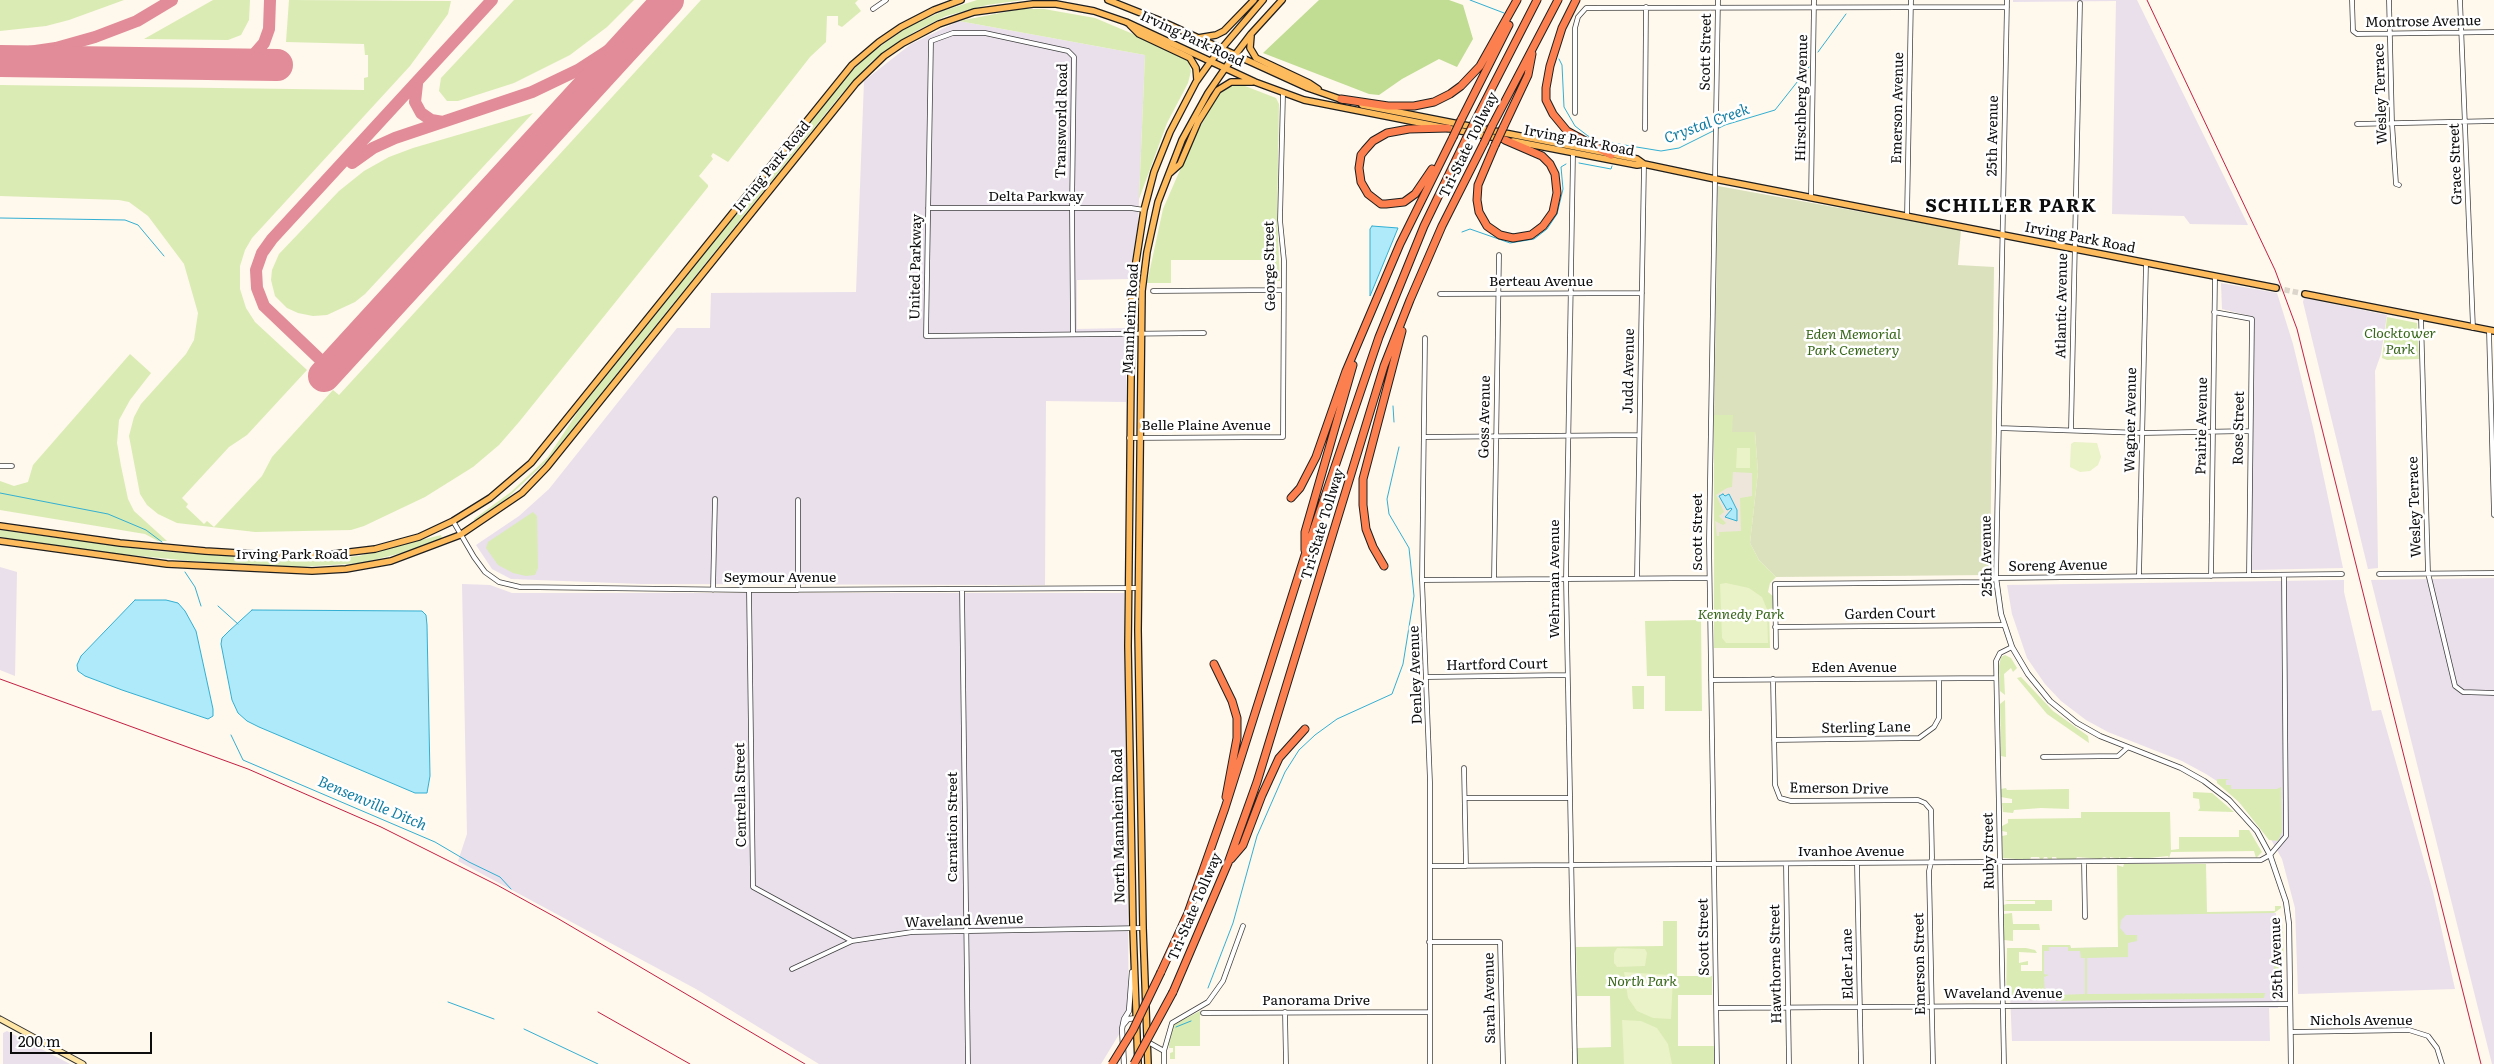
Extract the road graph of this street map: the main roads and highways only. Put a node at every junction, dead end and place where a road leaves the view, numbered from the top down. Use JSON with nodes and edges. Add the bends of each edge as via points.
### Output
{"nodes":[{"id":1,"x":961,"y":0,"type":"edge"},
{"id":2,"x":1108,"y":0,"type":"edge"},
{"id":3,"x":1254,"y":0,"type":"edge"},
{"id":4,"x":1263,"y":0,"type":"edge"},
{"id":5,"x":1282,"y":0,"type":"edge"},
{"id":6,"x":1516,"y":0,"type":"edge"},
{"id":7,"x":1521,"y":0,"type":"edge"},
{"id":8,"x":1537,"y":0,"type":"edge"},
{"id":9,"x":1558,"y":0,"type":"edge"},
{"id":10,"x":1576,"y":0,"type":"edge"},
{"id":11,"x":1126,"y":22,"type":"junction"},
{"id":12,"x":1251,"y":34,"type":"junction"},
{"id":13,"x":1198,"y":38,"type":"junction"},
{"id":14,"x":1534,"y":44,"type":"junction"},
{"id":15,"x":1220,"y":48,"type":"junction"},
{"id":16,"x":1235,"y":55,"type":"junction"},
{"id":17,"x":1211,"y":60,"type":"junction"},
{"id":18,"x":1226,"y":67,"type":"junction"},
{"id":19,"x":1196,"y":82,"type":"junction"},
{"id":20,"x":1255,"y":82,"type":"junction"},
{"id":21,"x":1324,"y":94,"type":"junction"},
{"id":22,"x":1341,"y":99,"type":"junction"},
{"id":23,"x":1448,"y":128,"type":"junction"},
{"id":24,"x":1452,"y":136,"type":"junction"},
{"id":25,"x":1505,"y":140,"type":"junction"},
{"id":26,"x":1611,"y":155,"type":"junction"},
{"id":27,"x":1644,"y":164,"type":"junction"},
{"id":28,"x":1167,"y":176,"type":"junction"},
{"id":29,"x":2276,"y":288,"type":"tunnel mouth"},
{"id":30,"x":2305,"y":294,"type":"tunnel mouth"},
{"id":31,"x":1410,"y":300,"type":"junction"},
{"id":32,"x":2492,"y":331,"type":"edge"},
{"id":33,"x":1362,"y":336,"type":"junction"},
{"id":34,"x":1291,"y":498,"type":"dead end"},
{"id":35,"x":0,"y":526,"type":"edge"},
{"id":36,"x":0,"y":541,"type":"edge"},
{"id":37,"x":1306,"y":555,"type":"junction"},
{"id":38,"x":1384,"y":566,"type":"dead end"},
{"id":39,"x":1128,"y":588,"type":"joint"},
{"id":40,"x":1138,"y":588,"type":"joint"},
{"id":41,"x":1214,"y":664,"type":"dead end"},
{"id":42,"x":1305,"y":729,"type":"dead end"},
{"id":43,"x":1225,"y":808,"type":"junction"},
{"id":44,"x":1228,"y":863,"type":"junction"},
{"id":45,"x":0,"y":1019,"type":"edge"},
{"id":46,"x":82,"y":1064,"type":"edge"},
{"id":47,"x":1112,"y":1064,"type":"edge"},
{"id":48,"x":1134,"y":1064,"type":"edge"},
{"id":49,"x":1138,"y":1064,"type":"edge"},
{"id":50,"x":1148,"y":1064,"type":"edge"}],
"edges":[{"from":1,"to":35,"type":"main road","name":"Irving Park Road","via":[[901,27],[852,65],[543,449],[507,485],[454,521],[375,549],[287,556],[129,544]]},
{"from":2,"to":13,"type":"main road","name":"Irving Park Road"},
{"from":3,"to":13,"type":"main road","via":[[1224,31]]},
{"from":4,"to":15,"type":"main road","name":"Mannheim Road"},
{"from":5,"to":12,"type":"main road","name":"Mannheim Road"},
{"from":6,"to":22,"type":"highway","via":[[1480,66],[1450,94],[1434,102],[1414,106]]},
{"from":7,"to":24,"type":"highway","bridge":true},
{"from":8,"to":37,"type":"highway","name":"Tri-State Tollway","bridge":true,"via":[[1424,226],[1382,328]]},
{"from":9,"to":14,"type":"highway","name":"Tri-State Tollway"},
{"from":10,"to":26,"type":"highway","via":[[1560,33],[1550,66],[1546,100],[1552,114],[1567,131]]},
{"from":11,"to":17,"type":"main road","name":"Irving Park Road"},
{"from":11,"to":19,"type":"main road","via":[[1139,34],[1190,58],[1196,68]]},
{"from":11,"to":36,"type":"main road","name":"Irving Park Road","via":[[1094,11],[1056,4],[991,8],[927,29],[884,56],[838,105],[547,467],[522,492],[460,535],[391,561],[312,571],[158,563]]},
{"from":12,"to":16,"type":"main road","name":"Mannheim Road"},
{"from":12,"to":21,"type":"main road","via":[[1250,48],[1256,58],[1309,82]]},
{"from":13,"to":15,"type":"main road","name":"Irving Park Road"},
{"from":14,"to":25,"type":"highway","bridge":true,"via":[[1528,75],[1478,185],[1476,200],[1487,226],[1500,235],[1513,238],[1531,235],[1553,212],[1557,193],[1555,174],[1542,156]]},
{"from":14,"to":31,"type":"highway","name":"Tri-State Tollway","bridge":true,"via":[[1442,226]]},
{"from":15,"to":16,"type":"main road","name":"Irving Park Road"},
{"from":15,"to":17,"type":"main road","name":"Mannheim Road"},
{"from":16,"to":18,"type":"main road","name":"Mannheim Road"},
{"from":16,"to":21,"type":"main road","name":"Irving Park Road"},
{"from":17,"to":18,"type":"main road","name":"Irving Park Road"},
{"from":17,"to":19,"type":"main road","name":"Mannheim Road"},
{"from":18,"to":20,"type":"main road","name":"Irving Park Road"},
{"from":18,"to":28,"type":"main road","name":"Mannheim Road","via":[[1196,113]]},
{"from":19,"to":39,"type":"main road","name":"Mannheim Road","via":[[1164,147],[1144,210],[1132,287]]},
{"from":20,"to":23,"type":"main road","name":"Irving Park Road","via":[[1304,100]]},
{"from":20,"to":28,"type":"main road","via":[[1231,82],[1218,90],[1198,122],[1180,164]]},
{"from":21,"to":22,"type":"main road","name":"Irving Park Road"},
{"from":22,"to":26,"type":"main road","name":"Irving Park Road"},
{"from":23,"to":24,"type":"highway","via":[[1395,130],[1373,141],[1361,155],[1364,189],[1381,204],[1404,202],[1425,181]]},
{"from":23,"to":25,"type":"main road","name":"Irving Park Road"},
{"from":24,"to":33,"type":"highway","via":[[1400,244]]},
{"from":25,"to":27,"type":"main road","name":"Irving Park Road"},
{"from":26,"to":27,"type":"main road","name":"Irving Park Road"},
{"from":27,"to":29,"type":"main road","name":"Irving Park Road"},
{"from":28,"to":40,"type":"main road","name":"Mannheim Road","via":[[1147,252],[1142,291]]},
{"from":30,"to":32,"type":"main road"},
{"from":31,"to":38,"type":"highway","via":[[1363,479],[1366,529]]},
{"from":31,"to":44,"type":"highway","name":"Tri-State Tollway","via":[[1384,366],[1258,782]]},
{"from":33,"to":34,"type":"highway","via":[[1346,371],[1316,457]]},
{"from":33,"to":37,"type":"highway","via":[[1305,532]]},
{"from":37,"to":43,"type":"highway","name":"Tri-State Tollway"},
{"from":39,"to":49,"type":"main road","name":"North Mannheim Road"},
{"from":40,"to":50,"type":"main road","name":"North Mannheim Road"},
{"from":41,"to":43,"type":"highway","via":[[1237,718]]},
{"from":42,"to":44,"type":"highway","via":[[1279,758],[1243,845]]},
{"from":43,"to":47,"type":"highway","name":"Tri-State Tollway","bridge":true,"via":[[1188,913],[1133,1030]]},
{"from":44,"to":48,"type":"highway","name":"Tri-State Tollway","bridge":true,"via":[[1173,992]]},
{"from":45,"to":46,"type":"main road"}]}
